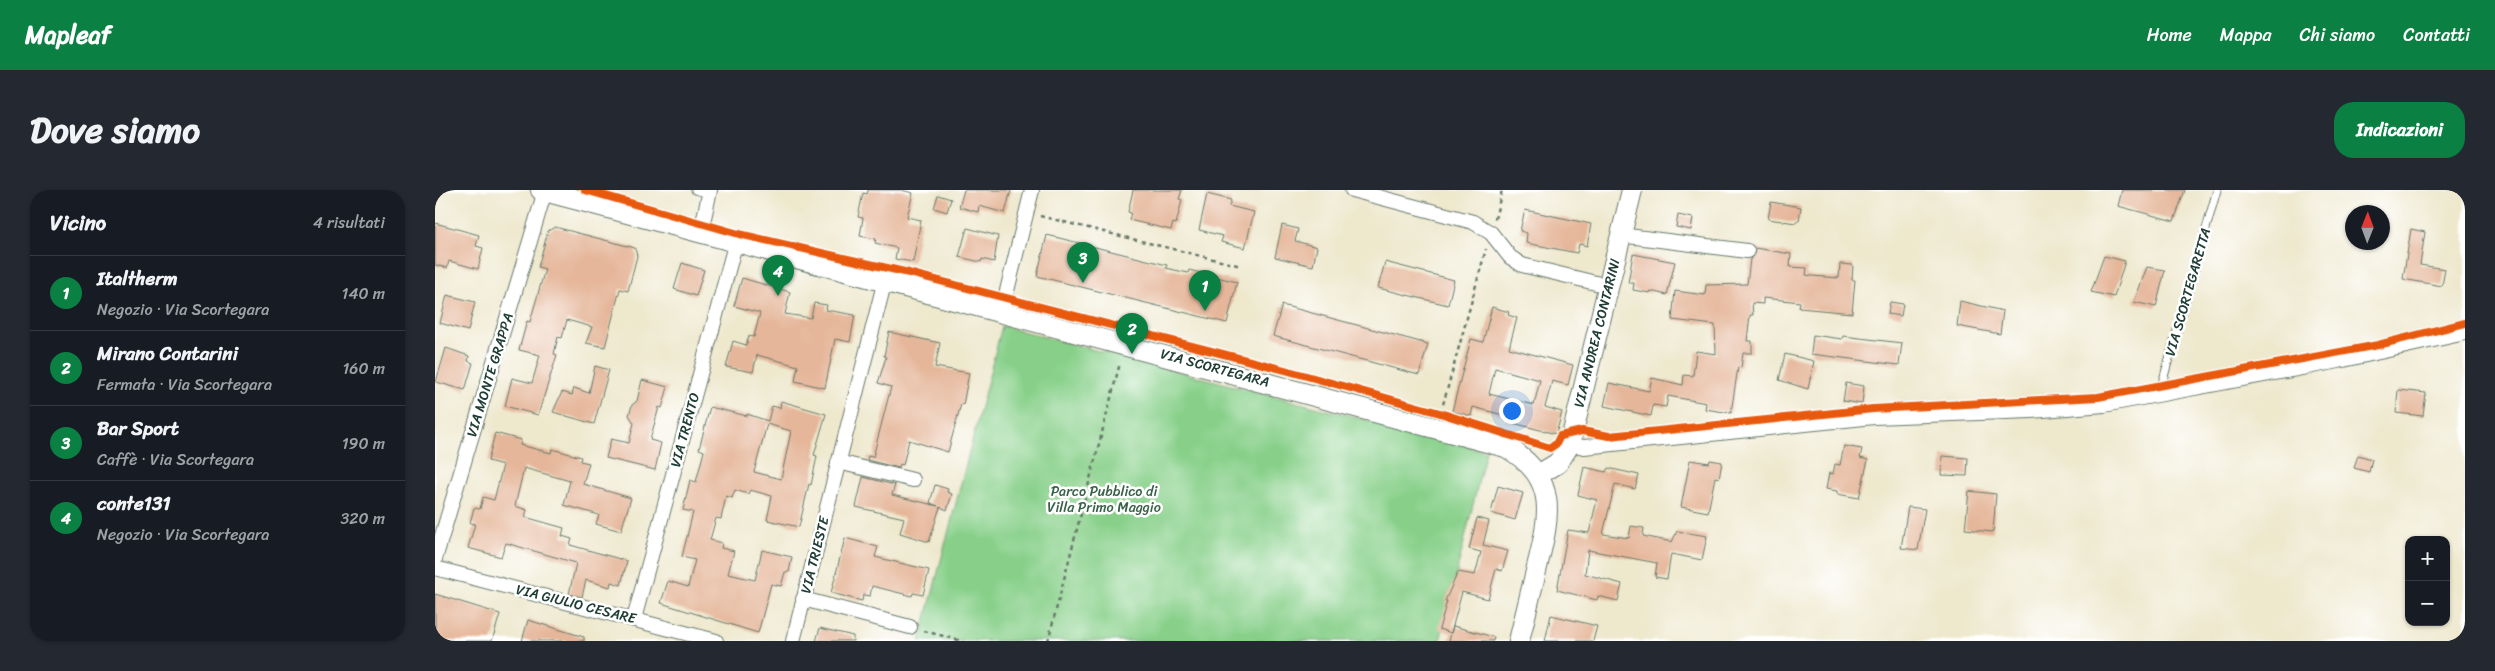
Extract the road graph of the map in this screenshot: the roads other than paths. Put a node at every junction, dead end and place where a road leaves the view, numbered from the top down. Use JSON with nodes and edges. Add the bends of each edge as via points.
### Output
{"nodes":[{"id":1,"x":543,"y":190,"type":"edge"},
{"id":2,"x":695,"y":190,"type":"edge"},
{"id":3,"x":1032,"y":190,"type":"edge"},
{"id":4,"x":1353,"y":190,"type":"edge"},
{"id":5,"x":1632,"y":190,"type":"edge"},
{"id":6,"x":2217,"y":190,"type":"edge"},
{"id":7,"x":710,"y":192,"type":"edge"},
{"id":8,"x":701,"y":232,"type":"junction"},
{"id":9,"x":1620,"y":235,"type":"junction"},
{"id":10,"x":736,"y":241,"type":"junction"},
{"id":11,"x":1747,"y":251,"type":"dead end"},
{"id":12,"x":885,"y":280,"type":"junction"},
{"id":13,"x":1608,"y":286,"type":"junction"},
{"id":14,"x":1002,"y":311,"type":"junction"},
{"id":15,"x":2465,"y":333,"type":"edge"},
{"id":16,"x":2159,"y":394,"type":"junction"},
{"id":17,"x":1570,"y":444,"type":"junction"},
{"id":18,"x":838,"y":462,"type":"junction"},
{"id":19,"x":1538,"y":475,"type":"junction"},
{"id":20,"x":913,"y":480,"type":"dead end"},
{"id":21,"x":435,"y":559,"type":"edge"},
{"id":22,"x":435,"y":568,"type":"edge"},
{"id":23,"x":803,"y":599,"type":"junction"},
{"id":24,"x":634,"y":619,"type":"junction"},
{"id":25,"x":910,"y":627,"type":"road end"},
{"id":26,"x":716,"y":641,"type":"edge"},
{"id":27,"x":793,"y":641,"type":"edge"},
{"id":28,"x":1519,"y":641,"type":"edge"}],
"edges":[{"from":1,"to":8,"type":"street","name":"VIA SCORTEGARA"},
{"from":1,"to":21,"type":"street","name":"VIA MONTE GRAPPA"},
{"from":2,"to":7,"type":"lane"},
{"from":3,"to":14,"type":"street"},
{"from":4,"to":13,"type":"street","via":[[1473,222],[1491,233],[1510,257],[1522,265]]},
{"from":5,"to":9,"type":"street","name":"VIA ANDREA CONTARINI"},
{"from":6,"to":16,"type":"lane","name":"VIA SCORTEGARETTA"},
{"from":7,"to":8,"type":"street"},
{"from":8,"to":10,"type":"street","name":"VIA SCORTEGARA"},
{"from":9,"to":11,"type":"street"},
{"from":9,"to":13,"type":"street","name":"VIA ANDREA CONTARINI"},
{"from":10,"to":12,"type":"street","name":"VIA SCORTEGARA"},
{"from":10,"to":24,"type":"street","name":"VIA TRENTO"},
{"from":12,"to":14,"type":"street","name":"VIA SCORTEGARA"},
{"from":12,"to":18,"type":"street","name":"VIA TRIESTE"},
{"from":13,"to":17,"type":"street","name":"VIA ANDREA CONTARINI"},
{"from":14,"to":19,"type":"street","name":"VIA SCORTEGARA","via":[[1506,447],[1529,463]]},
{"from":15,"to":16,"type":"street","via":[[2339,361]]},
{"from":16,"to":17,"type":"street","via":[[2062,410],[1875,417],[1584,447]]},
{"from":17,"to":19,"type":"street","name":"VIA ANDREA CONTARINI","via":[[1558,463]]},
{"from":18,"to":20,"type":"street"},
{"from":18,"to":23,"type":"street","name":"VIA TRIESTE"},
{"from":19,"to":28,"type":"street","name":"VIA SCORTEGARA","via":[[1547,496],[1548,518]]},
{"from":22,"to":24,"type":"street","name":"VIA GIULIO CESARE"},
{"from":23,"to":25,"type":"street","name":"VIA TRIESTE"},
{"from":23,"to":27,"type":"street"},
{"from":24,"to":26,"type":"street","name":"VIA GIULIO CESARE"}]}
